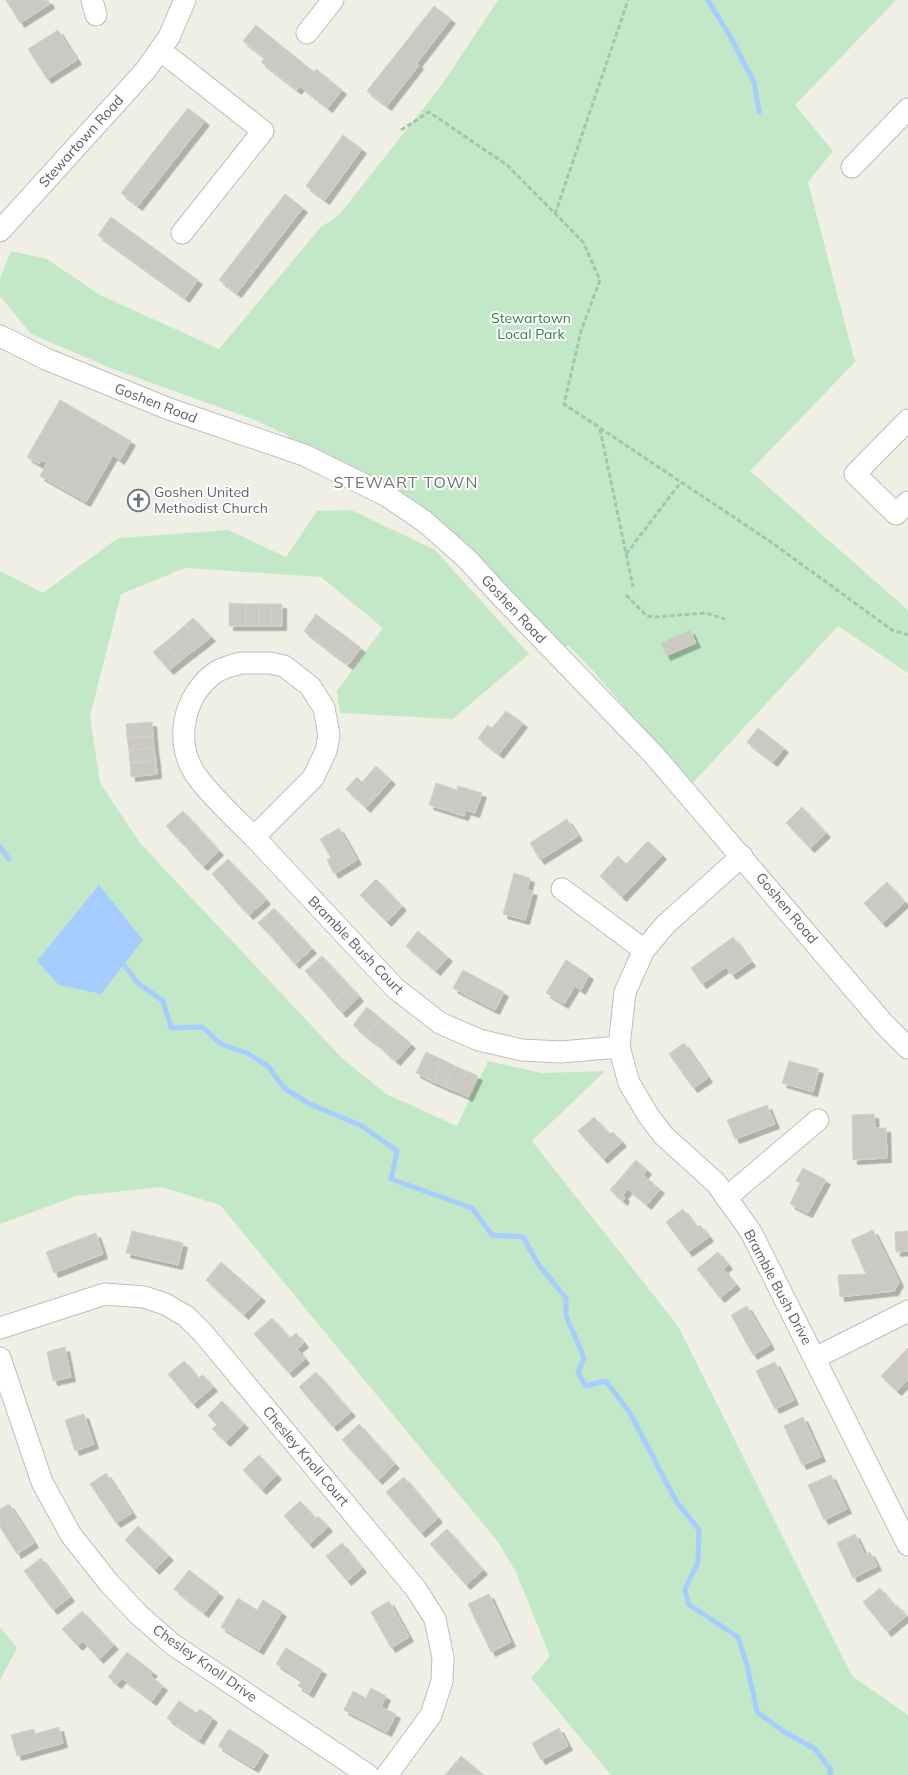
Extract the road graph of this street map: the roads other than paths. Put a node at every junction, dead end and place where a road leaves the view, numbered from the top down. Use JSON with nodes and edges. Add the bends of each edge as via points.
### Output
{"nodes":[{"id":1,"x":185,"y":0,"type":"edge"},
{"id":2,"x":333,"y":0,"type":"edge"},
{"id":3,"x":307,"y":33,"type":"dead end"},
{"id":4,"x":160,"y":50,"type":"junction"},
{"id":5,"x":908,"y":109,"type":"edge"},
{"id":6,"x":852,"y":168,"type":"dead end"},
{"id":7,"x":0,"y":231,"type":"edge"},
{"id":8,"x":182,"y":233,"type":"dead end"},
{"id":9,"x":0,"y":336,"type":"edge"},
{"id":10,"x":908,"y":420,"type":"edge"},
{"id":11,"x":908,"y":502,"type":"edge"},
{"id":12,"x":254,"y":837,"type":"junction"},
{"id":13,"x":742,"y":856,"type":"junction"},
{"id":14,"x":562,"y":889,"type":"dead end"},
{"id":15,"x":644,"y":950,"type":"junction"},
{"id":16,"x":619,"y":1047,"type":"junction"},
{"id":17,"x":908,"y":1048,"type":"edge"},
{"id":18,"x":818,"y":1120,"type":"dead end"},
{"id":19,"x":726,"y":1198,"type":"junction"},
{"id":20,"x":908,"y":1311,"type":"edge"},
{"id":21,"x":0,"y":1328,"type":"edge"},
{"id":22,"x":0,"y":1358,"type":"edge"},
{"id":23,"x":815,"y":1358,"type":"junction"},
{"id":24,"x":908,"y":1545,"type":"edge"},
{"id":25,"x":368,"y":1775,"type":"edge"},
{"id":26,"x":387,"y":1775,"type":"edge"}],
"edges":[{"from":1,"to":4,"type":"street","name":"Stewartown Road"},
{"from":2,"to":3,"type":"street"},
{"from":4,"to":7,"type":"street","name":"Stewartown Road"},
{"from":4,"to":8,"type":"street","via":[[263,131]]},
{"from":5,"to":6,"type":"street"},
{"from":9,"to":13,"type":"street","name":"Goshen Road","via":[[46,359],[169,409],[304,455],[387,496],[424,521],[467,559],[654,755]]},
{"from":10,"to":11,"type":"street","via":[[855,474],[896,514]]},
{"from":12,"to":12,"type":"street","name":"Bramble Bush Court","via":[[198,778],[191,766],[183,736],[184,717],[197,690],[216,672],[241,663],[270,663],[284,666],[310,686],[324,708],[329,735],[326,751],[313,778]]},
{"from":12,"to":16,"type":"street","name":"Bramble Bush Court","via":[[395,988],[440,1023],[479,1040],[522,1050],[561,1052]]},
{"from":13,"to":15,"type":"street","name":"Bramble Bush Drive","via":[[666,924]]},
{"from":13,"to":17,"type":"street","name":"Goshen Road"},
{"from":14,"to":15,"type":"street"},
{"from":15,"to":16,"type":"street","name":"Bramble Bush Drive","via":[[625,992]]},
{"from":16,"to":19,"type":"street","name":"Bramble Bush Drive","via":[[629,1083],[648,1115],[664,1135],[716,1183]]},
{"from":18,"to":19,"type":"street"},
{"from":19,"to":23,"type":"street","name":"Bramble Bush Drive","via":[[751,1232]]},
{"from":20,"to":23,"type":"street"},
{"from":21,"to":26,"type":"street","name":"Chesley Knoll Court","via":[[105,1294],[144,1296],[165,1304],[186,1316],[204,1333],[416,1589],[435,1619],[443,1658],[442,1681],[431,1715]]},
{"from":22,"to":25,"type":"street","name":"Chesley Knoll Drive","via":[[42,1482],[71,1535],[109,1583],[172,1644]]},
{"from":23,"to":24,"type":"street","name":"Bramble Bush Drive"}]}
